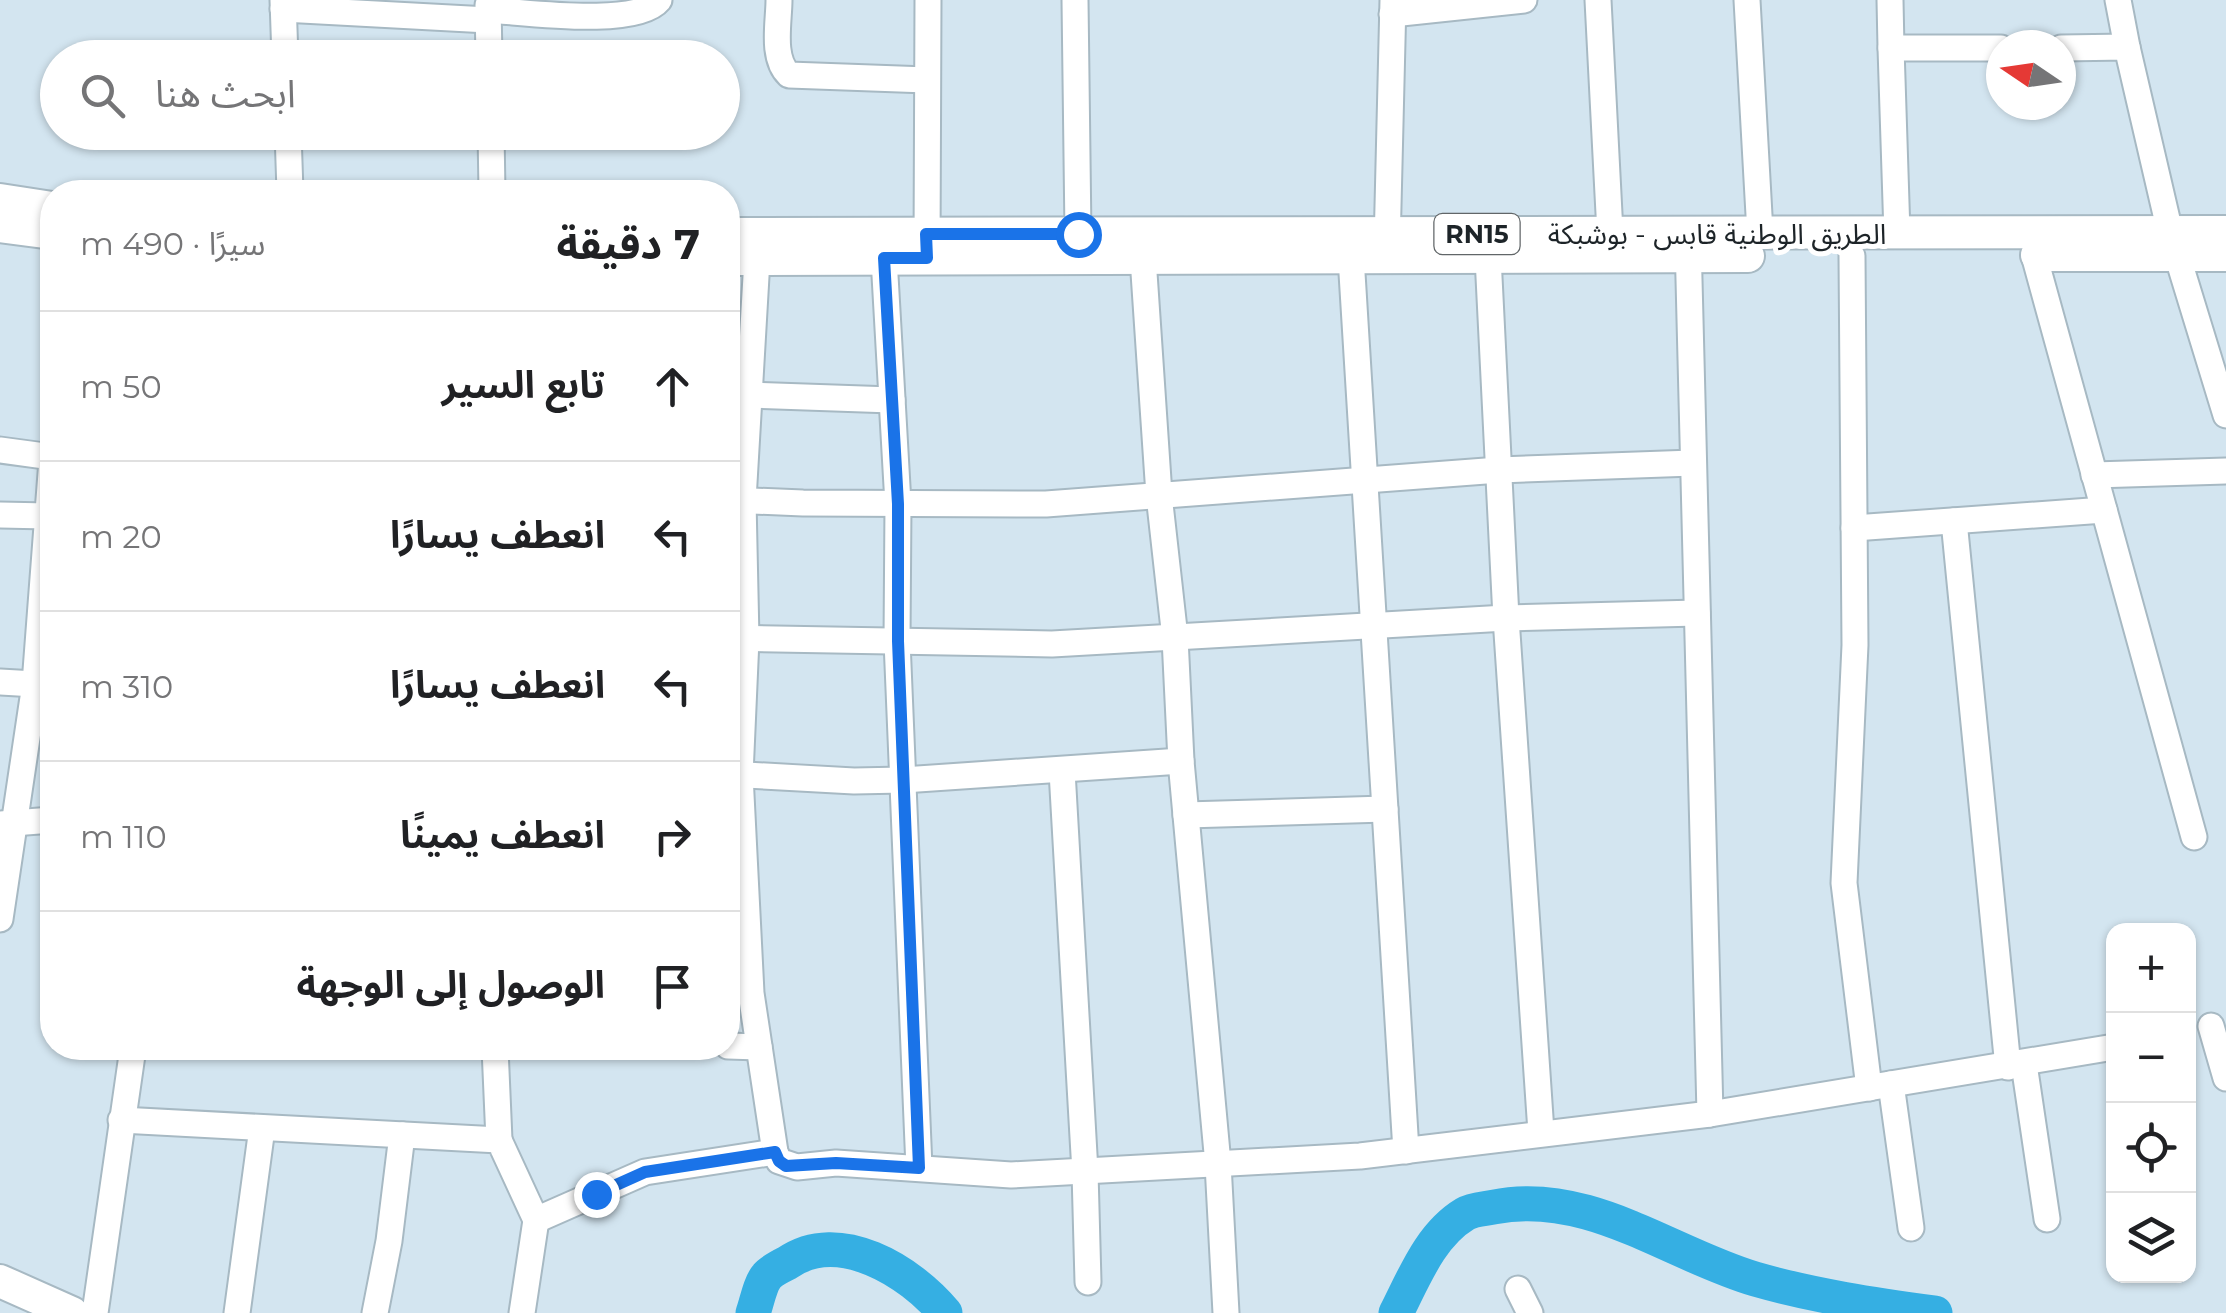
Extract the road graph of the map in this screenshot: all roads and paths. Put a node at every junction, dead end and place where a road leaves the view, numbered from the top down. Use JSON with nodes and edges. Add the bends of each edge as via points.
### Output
{"nodes":[{"id":1,"x":659,"y":0,"type":"edge"},
{"id":2,"x":779,"y":0,"type":"edge"},
{"id":3,"x":928,"y":0,"type":"edge"},
{"id":4,"x":1075,"y":0,"type":"edge"},
{"id":5,"x":1524,"y":0,"type":"edge"},
{"id":6,"x":1598,"y":0,"type":"edge"},
{"id":7,"x":1747,"y":0,"type":"edge"},
{"id":8,"x":1890,"y":0,"type":"edge"},
{"id":9,"x":2118,"y":0,"type":"edge"},
{"id":10,"x":283,"y":4,"type":"edge"},
{"id":11,"x":1393,"y":7,"type":"edge"},
{"id":12,"x":488,"y":10,"type":"edge"},
{"id":13,"x":284,"y":40,"type":"edge"},
{"id":14,"x":489,"y":40,"type":"edge"},
{"id":15,"x":1891,"y":48,"type":"junction"},
{"id":16,"x":1986,"y":48,"type":"edge"},
{"id":17,"x":2076,"y":48,"type":"edge"},
{"id":18,"x":2127,"y":48,"type":"junction"},
{"id":19,"x":927,"y":80,"type":"junction"},
{"id":20,"x":289,"y":150,"type":"edge"},
{"id":21,"x":491,"y":150,"type":"edge"},
{"id":22,"x":290,"y":180,"type":"edge"},
{"id":23,"x":492,"y":180,"type":"edge"},
{"id":24,"x":0,"y":200,"type":"edge"},
{"id":25,"x":40,"y":206,"type":"edge"},
{"id":26,"x":0,"y":226,"type":"edge"},
{"id":27,"x":40,"y":231,"type":"edge"},
{"id":28,"x":2226,"y":232,"type":"edge"},
{"id":29,"x":1610,"y":233,"type":"junction"},
{"id":30,"x":1760,"y":233,"type":"junction"},
{"id":31,"x":1078,"y":234,"type":"junction"},
{"id":32,"x":1896,"y":234,"type":"junction"},
{"id":33,"x":740,"y":235,"type":"edge"},
{"id":34,"x":2174,"y":244,"type":"junction"},
{"id":35,"x":1688,"y":245,"type":"junction"},
{"id":36,"x":927,"y":246,"type":"junction"},
{"id":37,"x":1387,"y":246,"type":"junction"},
{"id":38,"x":2034,"y":255,"type":"junction"},
{"id":39,"x":2226,"y":255,"type":"edge"},
{"id":40,"x":1852,"y":256,"type":"junction"},
{"id":41,"x":1351,"y":257,"type":"junction"},
{"id":42,"x":1488,"y":257,"type":"junction"},
{"id":43,"x":884,"y":258,"type":"junction"},
{"id":44,"x":1143,"y":258,"type":"junction"},
{"id":45,"x":742,"y":259,"type":"edge"},
{"id":46,"x":749,"y":395,"type":"junction"},
{"id":47,"x":892,"y":400,"type":"junction"},
{"id":48,"x":2226,"y":415,"type":"edge"},
{"id":49,"x":0,"y":450,"type":"edge"},
{"id":50,"x":40,"y":456,"type":"edge"},
{"id":51,"x":740,"y":462,"type":"edge"},
{"id":52,"x":1693,"y":462,"type":"junction"},
{"id":53,"x":1499,"y":470,"type":"junction"},
{"id":54,"x":2226,"y":471,"type":"edge"},
{"id":55,"x":2094,"y":474,"type":"junction"},
{"id":56,"x":1367,"y":480,"type":"junction"},
{"id":57,"x":1160,"y":495,"type":"junction"},
{"id":58,"x":740,"y":500,"type":"edge"},
{"id":59,"x":898,"y":504,"type":"junction"},
{"id":60,"x":2104,"y":510,"type":"junction"},
{"id":61,"x":0,"y":515,"type":"edge"},
{"id":62,"x":40,"y":516,"type":"edge"},
{"id":63,"x":1954,"y":521,"type":"junction"},
{"id":64,"x":1854,"y":528,"type":"junction"},
{"id":65,"x":1697,"y":613,"type":"junction"},
{"id":66,"x":1506,"y":618,"type":"junction"},
{"id":67,"x":1374,"y":625,"type":"junction"},
{"id":68,"x":1175,"y":638,"type":"junction"},
{"id":69,"x":740,"y":639,"type":"edge"},
{"id":70,"x":898,"y":641,"type":"junction"},
{"id":71,"x":0,"y":682,"type":"edge"},
{"id":72,"x":40,"y":692,"type":"edge"},
{"id":73,"x":1181,"y":761,"type":"junction"},
{"id":74,"x":1062,"y":770,"type":"junction"},
{"id":75,"x":740,"y":774,"type":"edge"},
{"id":76,"x":903,"y":780,"type":"junction"},
{"id":77,"x":1385,"y":809,"type":"junction"},
{"id":78,"x":1186,"y":815,"type":"junction"},
{"id":79,"x":40,"y":821,"type":"edge"},
{"id":80,"x":7,"y":824,"type":"edge"},
{"id":81,"x":2194,"y":837,"type":"dead end"},
{"id":82,"x":740,"y":848,"type":"edge"},
{"id":83,"x":0,"y":919,"type":"edge"},
{"id":84,"x":2208,"y":1027,"type":"edge"},
{"id":85,"x":740,"y":1046,"type":"edge"},
{"id":86,"x":759,"y":1047,"type":"junction"},
{"id":87,"x":2106,"y":1048,"type":"edge"},
{"id":88,"x":131,"y":1060,"type":"edge"},
{"id":89,"x":496,"y":1060,"type":"edge"},
{"id":90,"x":2016,"y":1065,"type":"junction"},
{"id":91,"x":2226,"y":1078,"type":"edge"},
{"id":92,"x":1880,"y":1086,"type":"junction"},
{"id":93,"x":1710,"y":1114,"type":"junction"},
{"id":94,"x":121,"y":1120,"type":"junction"},
{"id":95,"x":262,"y":1128,"type":"junction"},
{"id":96,"x":1541,"y":1132,"type":"junction"},
{"id":97,"x":402,"y":1135,"type":"junction"},
{"id":98,"x":499,"y":1140,"type":"junction"},
{"id":99,"x":1406,"y":1151,"type":"junction"},
{"id":100,"x":775,"y":1152,"type":"junction"},
{"id":101,"x":1218,"y":1164,"type":"junction"},
{"id":102,"x":919,"y":1168,"type":"junction"},
{"id":103,"x":1086,"y":1172,"type":"junction"},
{"id":104,"x":2047,"y":1219,"type":"dead end"},
{"id":105,"x":536,"y":1220,"type":"junction"},
{"id":106,"x":1910,"y":1228,"type":"dead end"},
{"id":107,"x":0,"y":1281,"type":"edge"},
{"id":108,"x":1088,"y":1282,"type":"dead end"},
{"id":109,"x":1518,"y":1290,"type":"dead end"},
{"id":110,"x":72,"y":1313,"type":"edge"},
{"id":111,"x":95,"y":1313,"type":"edge"},
{"id":112,"x":237,"y":1313,"type":"edge"},
{"id":113,"x":375,"y":1313,"type":"edge"},
{"id":114,"x":522,"y":1313,"type":"edge"},
{"id":115,"x":1226,"y":1313,"type":"edge"},
{"id":116,"x":1530,"y":1313,"type":"edge"}],
"edges":[{"from":1,"to":12,"type":"street","via":[[626,16]]},
{"from":2,"to":19,"type":"street","via":[[779,62],[789,74]]},
{"from":3,"to":19,"type":"street"},
{"from":4,"to":31,"type":"street"},
{"from":5,"to":11,"type":"street"},
{"from":6,"to":29,"type":"street"},
{"from":7,"to":30,"type":"street"},
{"from":8,"to":15,"type":"street"},
{"from":9,"to":18,"type":"street"},
{"from":10,"to":12,"type":"street"},
{"from":10,"to":13,"type":"street"},
{"from":11,"to":37,"type":"street"},
{"from":12,"to":14,"type":"street"},
{"from":15,"to":16,"type":"street"},
{"from":15,"to":32,"type":"street"},
{"from":17,"to":18,"type":"street"},
{"from":18,"to":34,"type":"street"},
{"from":19,"to":36,"type":"street"},
{"from":20,"to":22,"type":"street"},
{"from":21,"to":23,"type":"street"},
{"from":24,"to":25,"type":"main road"},
{"from":26,"to":27,"type":"main road"},
{"from":28,"to":34,"type":"main road","name":"الطريق الوطنية قابس - بوشبكة","number":"RN15"},
{"from":29,"to":35,"type":"main road","name":"الطريق الوطنية قابس - بوشبكة","number":"RN15"},
{"from":29,"to":37,"type":"main road","name":"الطريق الوطنية قابس - بوشبكة","number":"RN15"},
{"from":30,"to":32,"type":"main road","name":"الطريق الوطنية قابس - بوشبكة","number":"RN15"},
{"from":30,"to":35,"type":"main road","name":"الطريق الوطنية قابس - بوشبكة","number":"RN15"},
{"from":31,"to":36,"type":"main road","name":"الطريق الوطنية قابس - بوشبكة","number":"RN15"},
{"from":31,"to":37,"type":"main road","name":"الطريق الوطنية قابس - بوشبكة","number":"RN15"},
{"from":32,"to":34,"type":"main road","name":"الطريق الوطنية قابس - بوشبكة","number":"RN15"},
{"from":33,"to":36,"type":"main road","name":"الطريق الوطنية قابس - بوشبكة","number":"RN15"},
{"from":34,"to":38,"type":"main road","name":"الطريق الوطنية قابس - بوشبكة","number":"RN15"},
{"from":34,"to":39,"type":"main road","name":"الطريق الوطنية قابس - بوشبكة","number":"RN15"},
{"from":34,"to":48,"type":"street"},
{"from":35,"to":40,"type":"main road","name":"الطريق الوطنية قابس - بوشبكة","number":"RN15"},
{"from":35,"to":42,"type":"main road","name":"الطريق الوطنية قابس - بوشبكة","number":"RN15"},
{"from":35,"to":52,"type":"street"},
{"from":36,"to":43,"type":"main road","name":"الطريق الوطنية قابس - بوشبكة","number":"RN15"},
{"from":36,"to":44,"type":"main road","name":"الطريق الوطنية قابس - بوشبكة","number":"RN15"},
{"from":37,"to":41,"type":"main road","name":"الطريق الوطنية قابس - بوشبكة","number":"RN15"},
{"from":37,"to":42,"type":"main road","name":"الطريق الوطنية قابس - بوشبكة","number":"RN15"},
{"from":38,"to":40,"type":"main road","name":"الطريق الوطنية قابس - بوشبكة","number":"RN15"},
{"from":38,"to":55,"type":"street"},
{"from":40,"to":64,"type":"street"},
{"from":41,"to":44,"type":"main road","name":"الطريق الوطنية قابس - بوشبكة","number":"RN15"},
{"from":41,"to":56,"type":"street"},
{"from":42,"to":53,"type":"street"},
{"from":43,"to":45,"type":"main road","name":"الطريق الوطنية قابس - بوشبكة","number":"RN15"},
{"from":43,"to":47,"type":"street"},
{"from":44,"to":57,"type":"street"},
{"from":45,"to":46,"type":"street"},
{"from":46,"to":47,"type":"street"},
{"from":46,"to":51,"type":"street"},
{"from":47,"to":59,"type":"street"},
{"from":49,"to":50,"type":"street"},
{"from":52,"to":53,"type":"street"},
{"from":52,"to":65,"type":"street"},
{"from":53,"to":56,"type":"street"},
{"from":53,"to":66,"type":"street"},
{"from":54,"to":55,"type":"street"},
{"from":55,"to":60,"type":"street"},
{"from":56,"to":57,"type":"street"},
{"from":56,"to":67,"type":"street"},
{"from":57,"to":59,"type":"street","via":[[1046,504]]},
{"from":57,"to":68,"type":"street"},
{"from":58,"to":59,"type":"street"},
{"from":59,"to":70,"type":"street"},
{"from":60,"to":63,"type":"street"},
{"from":60,"to":81,"type":"street"},
{"from":61,"to":62,"type":"street"},
{"from":63,"to":64,"type":"street"},
{"from":63,"to":90,"type":"street"},
{"from":64,"to":92,"type":"street","via":[[1844,882]]},
{"from":65,"to":66,"type":"street"},
{"from":65,"to":93,"type":"street"},
{"from":66,"to":67,"type":"street"},
{"from":66,"to":96,"type":"street"},
{"from":67,"to":68,"type":"street"},
{"from":67,"to":77,"type":"street"},
{"from":68,"to":70,"type":"street"},
{"from":68,"to":73,"type":"street"},
{"from":69,"to":70,"type":"street"},
{"from":70,"to":76,"type":"street"},
{"from":71,"to":72,"type":"street"},
{"from":72,"to":80,"type":"street"},
{"from":73,"to":74,"type":"street"},
{"from":73,"to":78,"type":"street"},
{"from":74,"to":76,"type":"street"},
{"from":74,"to":103,"type":"street"},
{"from":75,"to":76,"type":"street"},
{"from":76,"to":102,"type":"street"},
{"from":77,"to":78,"type":"street"},
{"from":77,"to":99,"type":"street"},
{"from":78,"to":101,"type":"street"},
{"from":79,"to":80,"type":"street"},
{"from":80,"to":83,"type":"street"},
{"from":82,"to":86,"type":"street"},
{"from":84,"to":91,"type":"street"},
{"from":85,"to":86,"type":"street"},
{"from":86,"to":100,"type":"street"},
{"from":87,"to":90,"type":"street"},
{"from":88,"to":94,"type":"street"},
{"from":89,"to":98,"type":"street"},
{"from":90,"to":92,"type":"street"},
{"from":90,"to":104,"type":"street"},
{"from":92,"to":93,"type":"street"},
{"from":92,"to":106,"type":"street"},
{"from":93,"to":96,"type":"street"},
{"from":94,"to":95,"type":"street"},
{"from":94,"to":111,"type":"street"},
{"from":95,"to":97,"type":"street"},
{"from":95,"to":112,"type":"street"},
{"from":96,"to":99,"type":"street"},
{"from":97,"to":98,"type":"street"},
{"from":97,"to":113,"type":"street"},
{"from":98,"to":105,"type":"street"},
{"from":99,"to":101,"type":"street"},
{"from":100,"to":102,"type":"street","via":[[786,1166]]},
{"from":100,"to":105,"type":"street","via":[[645,1172]]},
{"from":101,"to":103,"type":"street"},
{"from":101,"to":115,"type":"street"},
{"from":102,"to":103,"type":"street"},
{"from":103,"to":108,"type":"street"},
{"from":105,"to":114,"type":"street"},
{"from":107,"to":110,"type":"main road"},
{"from":109,"to":116,"type":"street"}]}
